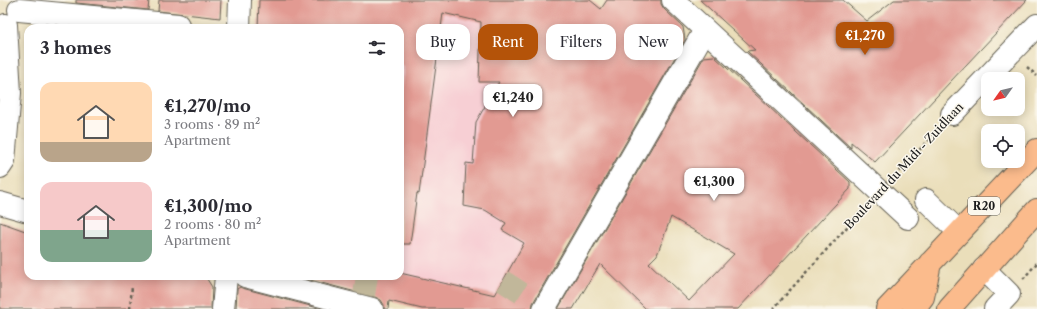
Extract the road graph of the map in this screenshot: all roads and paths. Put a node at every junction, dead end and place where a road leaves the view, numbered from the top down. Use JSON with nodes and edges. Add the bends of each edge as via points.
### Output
{"nodes":[{"id":1,"x":240,"y":0,"type":"edge"},
{"id":2,"x":673,"y":0,"type":"edge"},
{"id":3,"x":12,"y":17,"type":"edge"},
{"id":4,"x":141,"y":24,"type":"edge"},
{"id":5,"x":239,"y":24,"type":"edge"},
{"id":6,"x":1037,"y":25,"type":"edge"},
{"id":7,"x":705,"y":30,"type":"junction"},
{"id":8,"x":952,"y":114,"type":"joint"},
{"id":9,"x":1037,"y":150,"type":"edge"},
{"id":10,"x":0,"y":167,"type":"edge"},
{"id":11,"x":880,"y":192,"type":"junction"},
{"id":12,"x":926,"y":200,"type":"dead end"},
{"id":13,"x":0,"y":203,"type":"edge"},
{"id":14,"x":24,"y":210,"type":"edge"},
{"id":15,"x":1037,"y":210,"type":"edge"},
{"id":16,"x":908,"y":218,"type":"dead end"},
{"id":17,"x":959,"y":232,"type":"junction"},
{"id":18,"x":931,"y":262,"type":"junction"},
{"id":19,"x":984,"y":269,"type":"junction"},
{"id":20,"x":226,"y":280,"type":"edge"},
{"id":21,"x":260,"y":280,"type":"edge"},
{"id":22,"x":132,"y":286,"type":"dead end"},
{"id":23,"x":539,"y":305,"type":"edge"},
{"id":24,"x":130,"y":309,"type":"edge"},
{"id":25,"x":224,"y":309,"type":"edge"},
{"id":26,"x":372,"y":309,"type":"edge"},
{"id":27,"x":773,"y":309,"type":"edge"},
{"id":28,"x":887,"y":309,"type":"edge"},
{"id":29,"x":914,"y":309,"type":"edge"},
{"id":30,"x":949,"y":309,"type":"edge"},
{"id":31,"x":995,"y":309,"type":"edge"}],
"edges":[{"from":1,"to":5,"type":"street"},
{"from":2,"to":7,"type":"street"},
{"from":3,"to":4,"type":"street"},
{"from":3,"to":10,"type":"street","via":[[10,93],[4,161]]},
{"from":6,"to":8,"type":"street","name":"Boulevard du Midi - Zuidlaan"},
{"from":7,"to":11,"type":"street"},
{"from":7,"to":23,"type":"street"},
{"from":8,"to":11,"type":"path","name":"Boulevard du Midi - Zuidlaan"},
{"from":9,"to":17,"type":"main road","number":"R20"},
{"from":11,"to":16,"type":"street"},
{"from":11,"to":27,"type":"path","name":"Boulevard du Midi - Zuidlaan"},
{"from":12,"to":17,"type":"street"},
{"from":13,"to":14,"type":"street"},
{"from":15,"to":19,"type":"main road"},
{"from":17,"to":18,"type":"main road","number":"R20"},
{"from":18,"to":28,"type":"main road","number":"R20"},
{"from":18,"to":29,"type":"main road","via":[[923,297]]},
{"from":19,"to":30,"type":"main road"},
{"from":19,"to":31,"type":"street","via":[[1009,294]]},
{"from":20,"to":25,"type":"street"},
{"from":21,"to":26,"type":"street"},
{"from":22,"to":24,"type":"path"}]}
